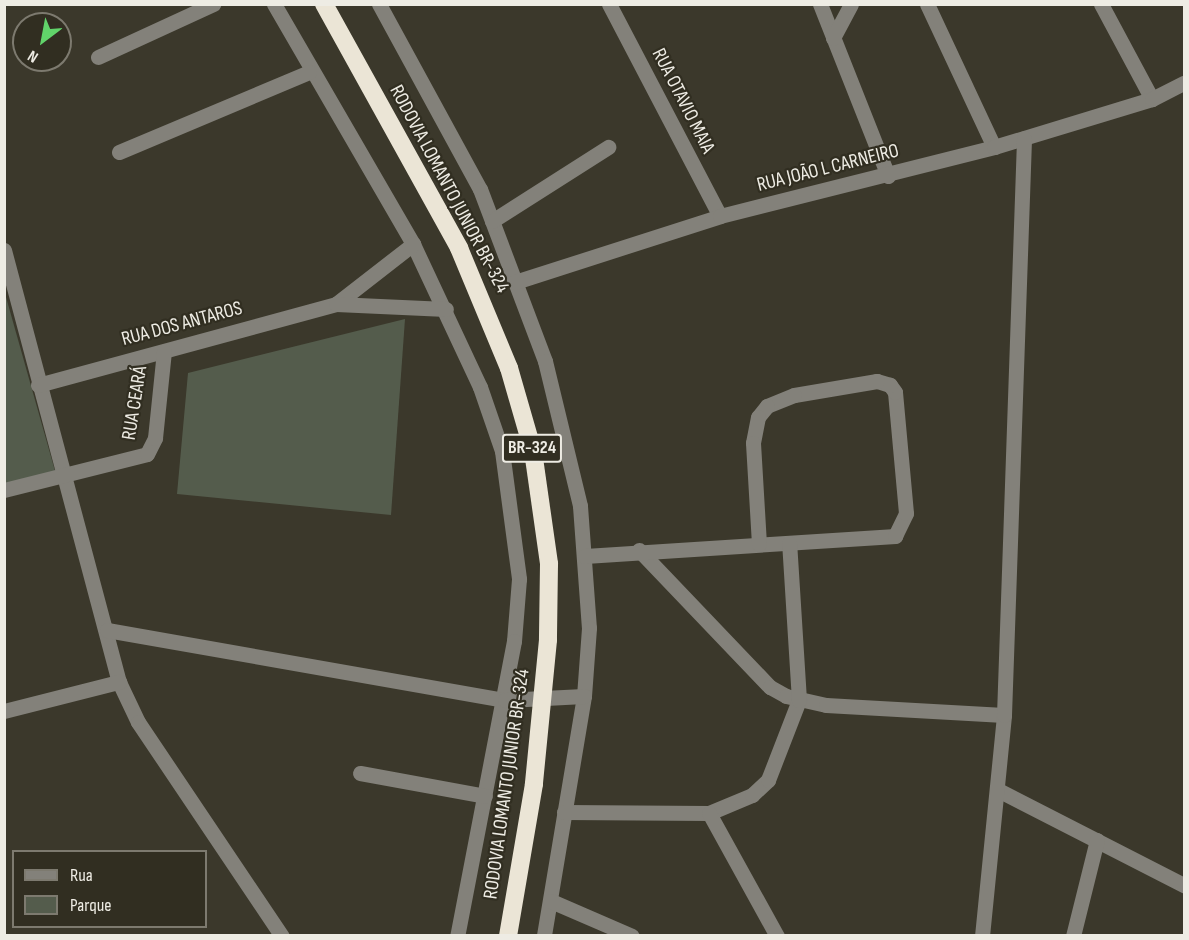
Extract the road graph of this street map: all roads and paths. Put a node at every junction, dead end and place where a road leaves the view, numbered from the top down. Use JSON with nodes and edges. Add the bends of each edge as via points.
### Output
{"nodes":[{"id":1,"x":213,"y":4,"type":"edge"},
{"id":2,"x":274,"y":4,"type":"edge"},
{"id":3,"x":324,"y":4,"type":"edge"},
{"id":4,"x":379,"y":4,"type":"edge"},
{"id":5,"x":609,"y":4,"type":"edge"},
{"id":6,"x":820,"y":4,"type":"edge"},
{"id":7,"x":851,"y":4,"type":"edge"},
{"id":8,"x":927,"y":4,"type":"edge"},
{"id":9,"x":1101,"y":4,"type":"edge"},
{"id":10,"x":833,"y":38,"type":"junction"},
{"id":11,"x":98,"y":57,"type":"dead end"},
{"id":12,"x":309,"y":72,"type":"junction"},
{"id":13,"x":1185,"y":83,"type":"edge"},
{"id":14,"x":1152,"y":99,"type":"junction"},
{"id":15,"x":1024,"y":138,"type":"junction"},
{"id":16,"x":608,"y":147,"type":"dead end"},
{"id":17,"x":994,"y":147,"type":"junction"},
{"id":18,"x":119,"y":152,"type":"dead end"},
{"id":19,"x":888,"y":176,"type":"junction"},
{"id":20,"x":720,"y":216,"type":"junction"},
{"id":21,"x":492,"y":221,"type":"junction"},
{"id":22,"x":412,"y":244,"type":"junction"},
{"id":23,"x":6,"y":259,"type":"edge"},
{"id":24,"x":515,"y":282,"type":"junction"},
{"id":25,"x":336,"y":304,"type":"junction"},
{"id":26,"x":446,"y":309,"type":"junction"},
{"id":27,"x":164,"y":351,"type":"junction"},
{"id":28,"x":39,"y":385,"type":"junction"},
{"id":29,"x":64,"y":478,"type":"junction"},
{"id":30,"x":4,"y":490,"type":"edge"},
{"id":31,"x":789,"y":543,"type":"junction"},
{"id":32,"x":759,"y":544,"type":"junction"},
{"id":33,"x":639,"y":550,"type":"junction"},
{"id":34,"x":585,"y":556,"type":"junction"},
{"id":35,"x":107,"y":630,"type":"junction"},
{"id":36,"x":119,"y":682,"type":"junction"},
{"id":37,"x":584,"y":696,"type":"junction"},
{"id":38,"x":505,"y":699,"type":"junction"},
{"id":39,"x":545,"y":699,"type":"junction"},
{"id":40,"x":799,"y":700,"type":"junction"},
{"id":41,"x":4,"y":711,"type":"edge"},
{"id":42,"x":1004,"y":715,"type":"junction"},
{"id":43,"x":360,"y":773,"type":"dead end"},
{"id":44,"x":998,"y":790,"type":"junction"},
{"id":45,"x":485,"y":796,"type":"junction"},
{"id":46,"x":564,"y":812,"type":"junction"},
{"id":47,"x":709,"y":813,"type":"junction"},
{"id":48,"x":1096,"y":840,"type":"junction"},
{"id":49,"x":1185,"y":885,"type":"edge"},
{"id":50,"x":551,"y":901,"type":"junction"},
{"id":51,"x":282,"y":936,"type":"edge"},
{"id":52,"x":457,"y":936,"type":"edge"},
{"id":53,"x":508,"y":936,"type":"edge"},
{"id":54,"x":544,"y":936,"type":"edge"},
{"id":55,"x":633,"y":936,"type":"edge"},
{"id":56,"x":777,"y":936,"type":"edge"},
{"id":57,"x":982,"y":936,"type":"edge"},
{"id":58,"x":1073,"y":936,"type":"edge"}],
"edges":[{"from":1,"to":11,"type":"street"},
{"from":2,"to":12,"type":"street"},
{"from":3,"to":39,"type":"highway","name":"RODOVIA LOMANTO JUNIOR BR-324","number":"BR-324","via":[[459,248],[509,368],[532,451],[549,564]]},
{"from":4,"to":21,"type":"street"},
{"from":5,"to":20,"type":"street","name":"RUA OTAVIO MAIA"},
{"from":6,"to":10,"type":"street"},
{"from":7,"to":10,"type":"street"},
{"from":8,"to":17,"type":"street"},
{"from":9,"to":14,"type":"street"},
{"from":10,"to":19,"type":"street"},
{"from":12,"to":18,"type":"street"},
{"from":12,"to":22,"type":"street"},
{"from":13,"to":14,"type":"street","name":"RUA JOÃO L CARNEIRO"},
{"from":14,"to":15,"type":"street","name":"RUA JOÃO L CARNEIRO"},
{"from":15,"to":17,"type":"street","name":"RUA JOÃO L CARNEIRO"},
{"from":15,"to":42,"type":"street"},
{"from":16,"to":21,"type":"street"},
{"from":17,"to":19,"type":"street","name":"RUA JOÃO L CARNEIRO"},
{"from":19,"to":20,"type":"street","name":"RUA JOÃO L CARNEIRO"},
{"from":20,"to":24,"type":"street","name":"RUA JOÃO L CARNEIRO"},
{"from":21,"to":24,"type":"street"},
{"from":22,"to":25,"type":"street","name":"RUA DOS ANTAROS"},
{"from":22,"to":26,"type":"street"},
{"from":23,"to":28,"type":"street"},
{"from":24,"to":34,"type":"street","via":[[551,384],[580,506]]},
{"from":25,"to":26,"type":"street","name":"RUA DOS ANTAROS"},
{"from":25,"to":27,"type":"street","name":"RUA DOS ANTAROS"},
{"from":26,"to":38,"type":"street","via":[[499,440],[514,513],[519,579]]},
{"from":27,"to":28,"type":"street","name":"RUA DOS ANTAROS"},
{"from":27,"to":29,"type":"street","name":"RUA CEARÁ","via":[[155,438],[141,459]]},
{"from":28,"to":29,"type":"street"},
{"from":29,"to":30,"type":"street"},
{"from":29,"to":35,"type":"street"},
{"from":31,"to":32,"type":"street"},
{"from":31,"to":32,"type":"street","via":[[888,540],[902,530],[906,513],[896,392],[890,385],[877,381],[795,395],[763,412],[753,443]]},
{"from":31,"to":40,"type":"street"},
{"from":32,"to":33,"type":"street"},
{"from":33,"to":34,"type":"street"},
{"from":33,"to":40,"type":"street","via":[[770,687]]},
{"from":34,"to":37,"type":"street","via":[[589,628]]},
{"from":35,"to":36,"type":"street"},
{"from":35,"to":38,"type":"street"},
{"from":36,"to":41,"type":"street"},
{"from":36,"to":51,"type":"street","via":[[138,722]]},
{"from":37,"to":39,"type":"street"},
{"from":37,"to":46,"type":"street"},
{"from":38,"to":39,"type":"street"},
{"from":38,"to":45,"type":"street"},
{"from":39,"to":53,"type":"highway","name":"RODOVIA LOMANTO JUNIOR BR-324","number":"BR-324"},
{"from":40,"to":42,"type":"street"},
{"from":40,"to":47,"type":"street","via":[[768,780],[752,795]]},
{"from":42,"to":44,"type":"street"},
{"from":43,"to":45,"type":"street"},
{"from":44,"to":48,"type":"street"},
{"from":44,"to":57,"type":"street"},
{"from":45,"to":52,"type":"street"},
{"from":46,"to":47,"type":"street"},
{"from":46,"to":50,"type":"street"},
{"from":47,"to":56,"type":"street"},
{"from":48,"to":49,"type":"street"},
{"from":48,"to":58,"type":"street"},
{"from":50,"to":54,"type":"street"},
{"from":50,"to":55,"type":"street"}]}
